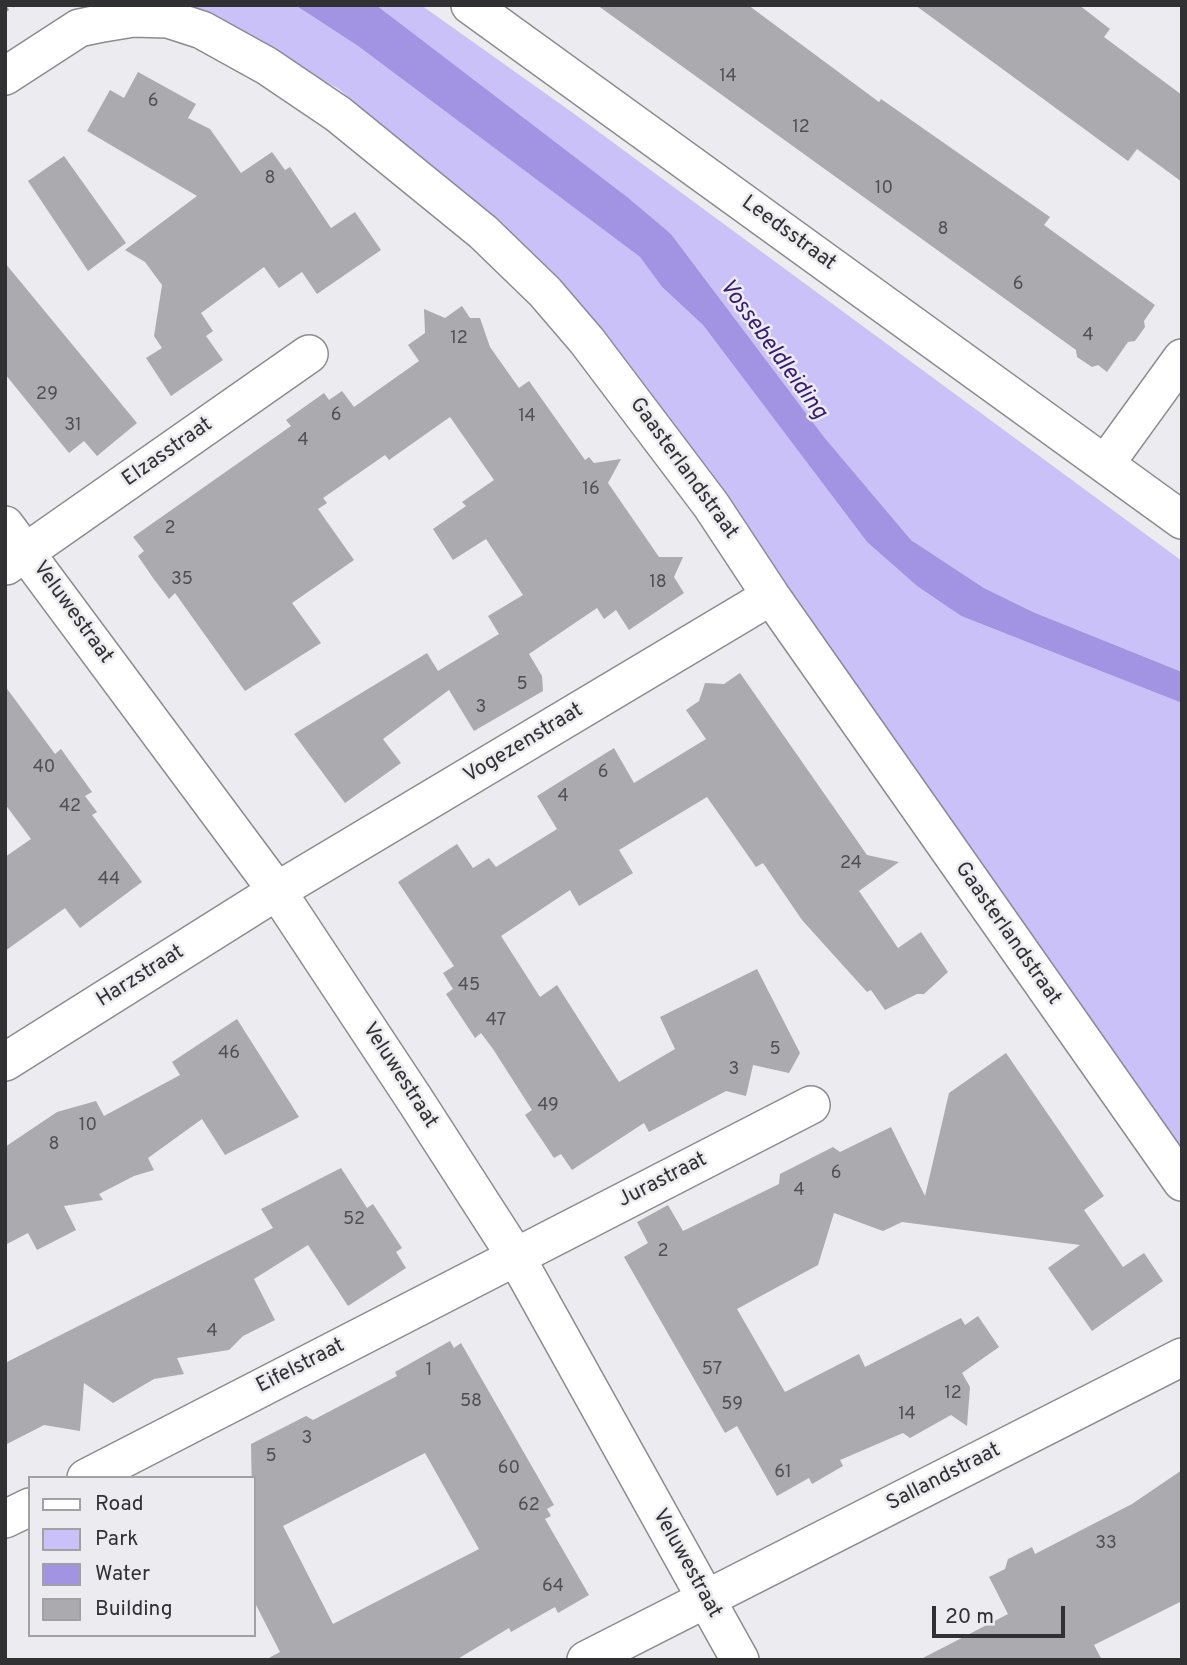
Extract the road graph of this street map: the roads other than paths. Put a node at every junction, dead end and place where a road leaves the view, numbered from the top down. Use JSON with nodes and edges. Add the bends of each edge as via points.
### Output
{"nodes":[{"id":1,"x":470,"y":5,"type":"edge"},
{"id":2,"x":5,"y":76,"type":"edge"},
{"id":3,"x":309,"y":354,"type":"dead end"},
{"id":4,"x":1182,"y":358,"type":"edge"},
{"id":5,"x":1106,"y":463,"type":"junction"},
{"id":6,"x":1182,"y":520,"type":"edge"},
{"id":7,"x":12,"y":548,"type":"edge"},
{"id":8,"x":771,"y":596,"type":"junction"},
{"id":9,"x":277,"y":891,"type":"junction"},
{"id":10,"x":5,"y":1062,"type":"edge"},
{"id":11,"x":811,"y":1105,"type":"dead end"},
{"id":12,"x":1182,"y":1182,"type":"edge"},
{"id":13,"x":516,"y":1257,"type":"junction"},
{"id":14,"x":1182,"y":1357,"type":"edge"},
{"id":15,"x":90,"y":1476,"type":"edge"},
{"id":16,"x":28,"y":1508,"type":"edge"},
{"id":17,"x":5,"y":1519,"type":"edge"},
{"id":18,"x":706,"y":1600,"type":"junction"},
{"id":19,"x":586,"y":1660,"type":"edge"},
{"id":20,"x":740,"y":1660,"type":"edge"}],
"edges":[{"from":1,"to":5,"type":"street","name":"Leedsstraat"},
{"from":2,"to":8,"type":"street","name":"Gaasterlandstraat","via":[[79,29],[134,18],[168,19],[202,30],[267,66],[338,114],[483,232],[545,292],[628,392]]},
{"from":3,"to":7,"type":"street","name":"Elzasstraat"},
{"from":4,"to":5,"type":"street"},
{"from":5,"to":6,"type":"street","name":"Leedsstraat"},
{"from":7,"to":9,"type":"street","name":"Veluwestraat"},
{"from":8,"to":9,"type":"street","name":"Vogezenstraat"},
{"from":8,"to":12,"type":"street","name":"Gaasterlandstraat"},
{"from":9,"to":10,"type":"street","name":"Harzstraat"},
{"from":9,"to":13,"type":"street","name":"Veluwestraat"},
{"from":11,"to":13,"type":"street","name":"Jurastraat"},
{"from":13,"to":15,"type":"street","name":"Eifelstraat"},
{"from":13,"to":18,"type":"street","name":"Veluwestraat"},
{"from":14,"to":18,"type":"street","name":"Sallandstraat"},
{"from":16,"to":17,"type":"street"},
{"from":18,"to":19,"type":"street","name":"Sallandstraat"},
{"from":18,"to":20,"type":"street","name":"Veluwestraat"}]}
